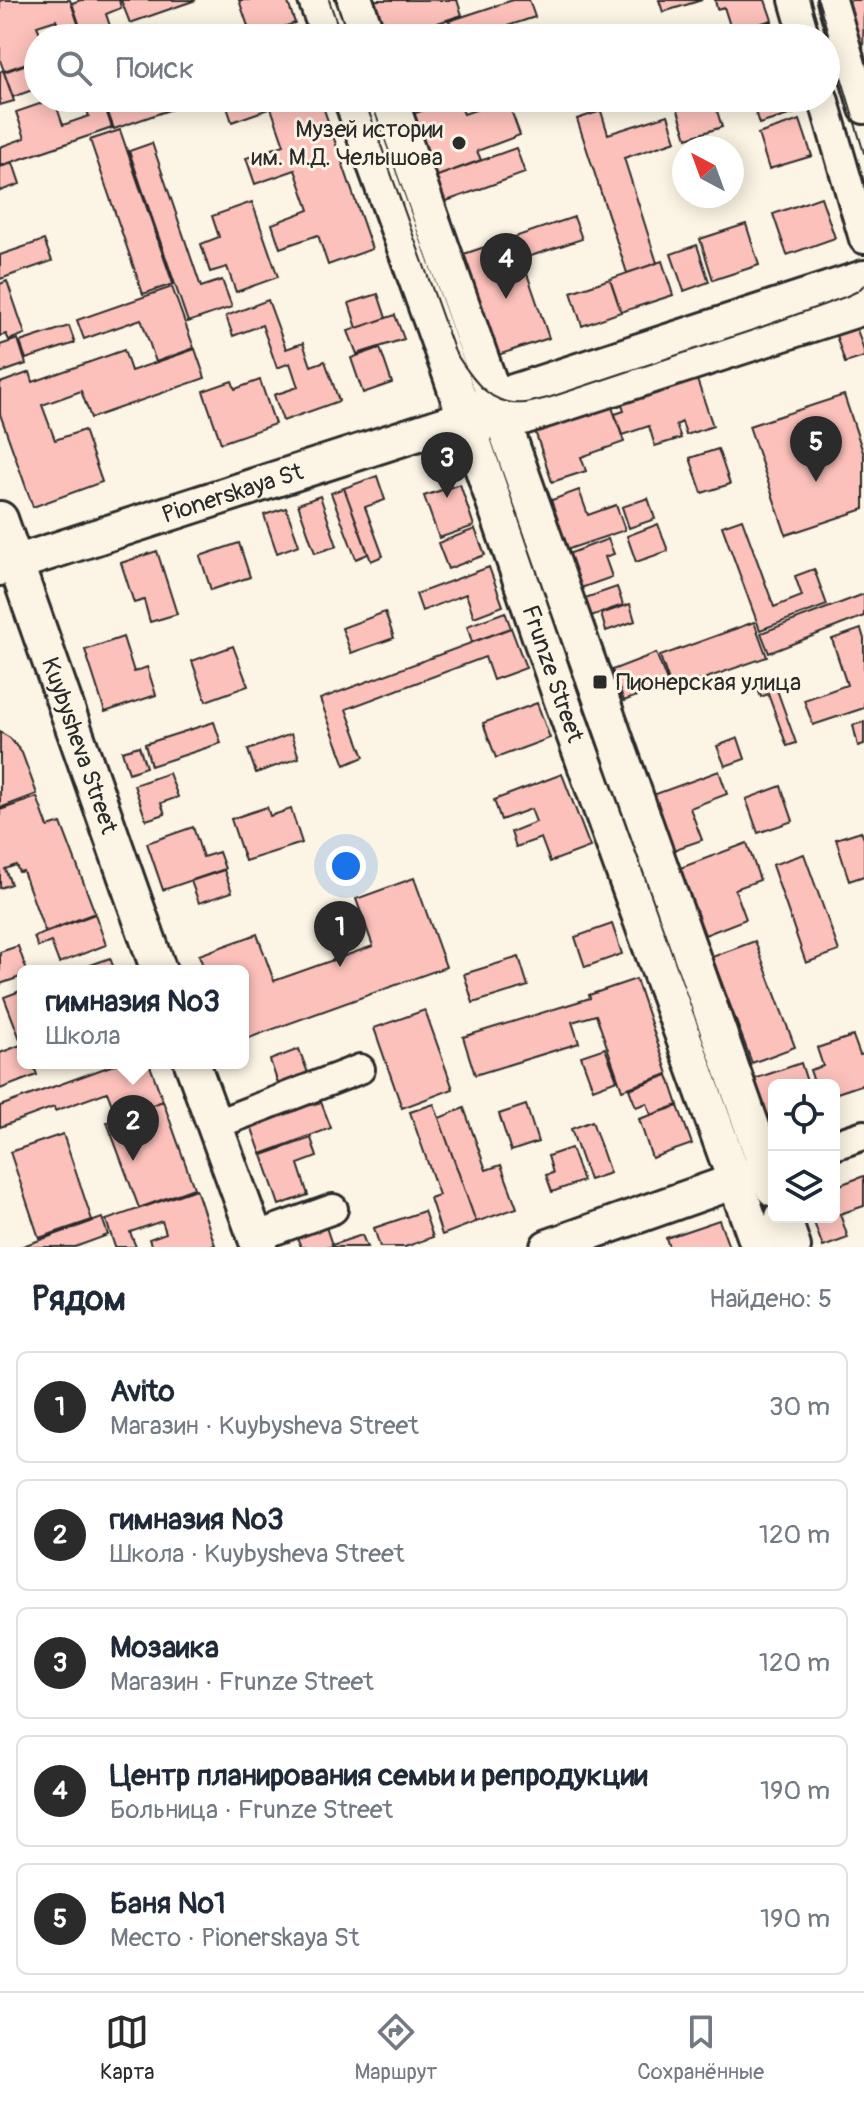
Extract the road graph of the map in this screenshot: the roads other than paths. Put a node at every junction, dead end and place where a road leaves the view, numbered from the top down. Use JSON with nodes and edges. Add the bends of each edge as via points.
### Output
{"nodes":[{"id":1,"x":316,"y":0,"type":"edge"},
{"id":2,"x":355,"y":0,"type":"edge"},
{"id":3,"x":794,"y":0,"type":"edge"},
{"id":4,"x":832,"y":0,"type":"edge"},
{"id":5,"x":325,"y":24,"type":"edge"},
{"id":6,"x":363,"y":24,"type":"edge"},
{"id":7,"x":801,"y":24,"type":"edge"},
{"id":8,"x":839,"y":24,"type":"edge"},
{"id":9,"x":840,"y":27,"type":"edge"},
{"id":10,"x":864,"y":109,"type":"edge"},
{"id":11,"x":356,"y":112,"type":"edge"},
{"id":12,"x":394,"y":112,"type":"edge"},
{"id":13,"x":827,"y":112,"type":"edge"},
{"id":14,"x":864,"y":239,"type":"edge"},
{"id":15,"x":864,"y":278,"type":"edge"},
{"id":16,"x":864,"y":307,"type":"edge"},
{"id":17,"x":500,"y":410,"type":"junction"},
{"id":18,"x":465,"y":418,"type":"junction"},
{"id":19,"x":0,"y":519,"type":"edge"},
{"id":20,"x":8,"y":566,"type":"edge"},
{"id":21,"x":157,"y":965,"type":"edge"},
{"id":22,"x":194,"y":1069,"type":"edge"},
{"id":23,"x":360,"y":1069,"type":"dead end"},
{"id":24,"x":214,"y":1125,"type":"junction"},
{"id":25,"x":864,"y":1135,"type":"edge"},
{"id":26,"x":840,"y":1143,"type":"edge"},
{"id":27,"x":768,"y":1164,"type":"edge"},
{"id":28,"x":768,"y":1176,"type":"edge"},
{"id":29,"x":735,"y":1182,"type":"junction"},
{"id":30,"x":333,"y":1209,"type":"dead end"},
{"id":31,"x":785,"y":1223,"type":"edge"},
{"id":32,"x":257,"y":1242,"type":"edge"},
{"id":33,"x":548,"y":1247,"type":"edge"},
{"id":34,"x":759,"y":1247,"type":"edge"},
{"id":35,"x":793,"y":1247,"type":"edge"}],
"edges":[{"from":1,"to":5,"type":"main road"},
{"from":2,"to":6,"type":"main road"},
{"from":3,"to":7,"type":"street"},
{"from":4,"to":8,"type":"street"},
{"from":9,"to":10,"type":"street"},
{"from":11,"to":18,"type":"main road","name":"Frunze Street"},
{"from":12,"to":17,"type":"main road","name":"Frunze Street"},
{"from":13,"to":14,"type":"street"},
{"from":15,"to":17,"type":"main road","name":"Pionerskaya St"},
{"from":16,"to":17,"type":"main road","name":"Pionerskaya St"},
{"from":17,"to":18,"type":"main road","name":"Pionerskaya St"},
{"from":17,"to":27,"type":"main road","name":"Frunze Street"},
{"from":18,"to":20,"type":"main road","name":"Pionerskaya St"},
{"from":18,"to":29,"type":"main road","name":"Frunze Street"},
{"from":19,"to":20,"type":"main road","name":"Kuybysheva Street"},
{"from":20,"to":21,"type":"main road","name":"Kuybysheva Street"},
{"from":22,"to":24,"type":"main road"},
{"from":23,"to":24,"type":"street"},
{"from":24,"to":32,"type":"main road"},
{"from":25,"to":26,"type":"street"},
{"from":28,"to":29,"type":"main road"},
{"from":29,"to":33,"type":"main road"},
{"from":29,"to":34,"type":"main road","name":"Frunze Street"},
{"from":30,"to":32,"type":"street"},
{"from":31,"to":35,"type":"main road"}]}
